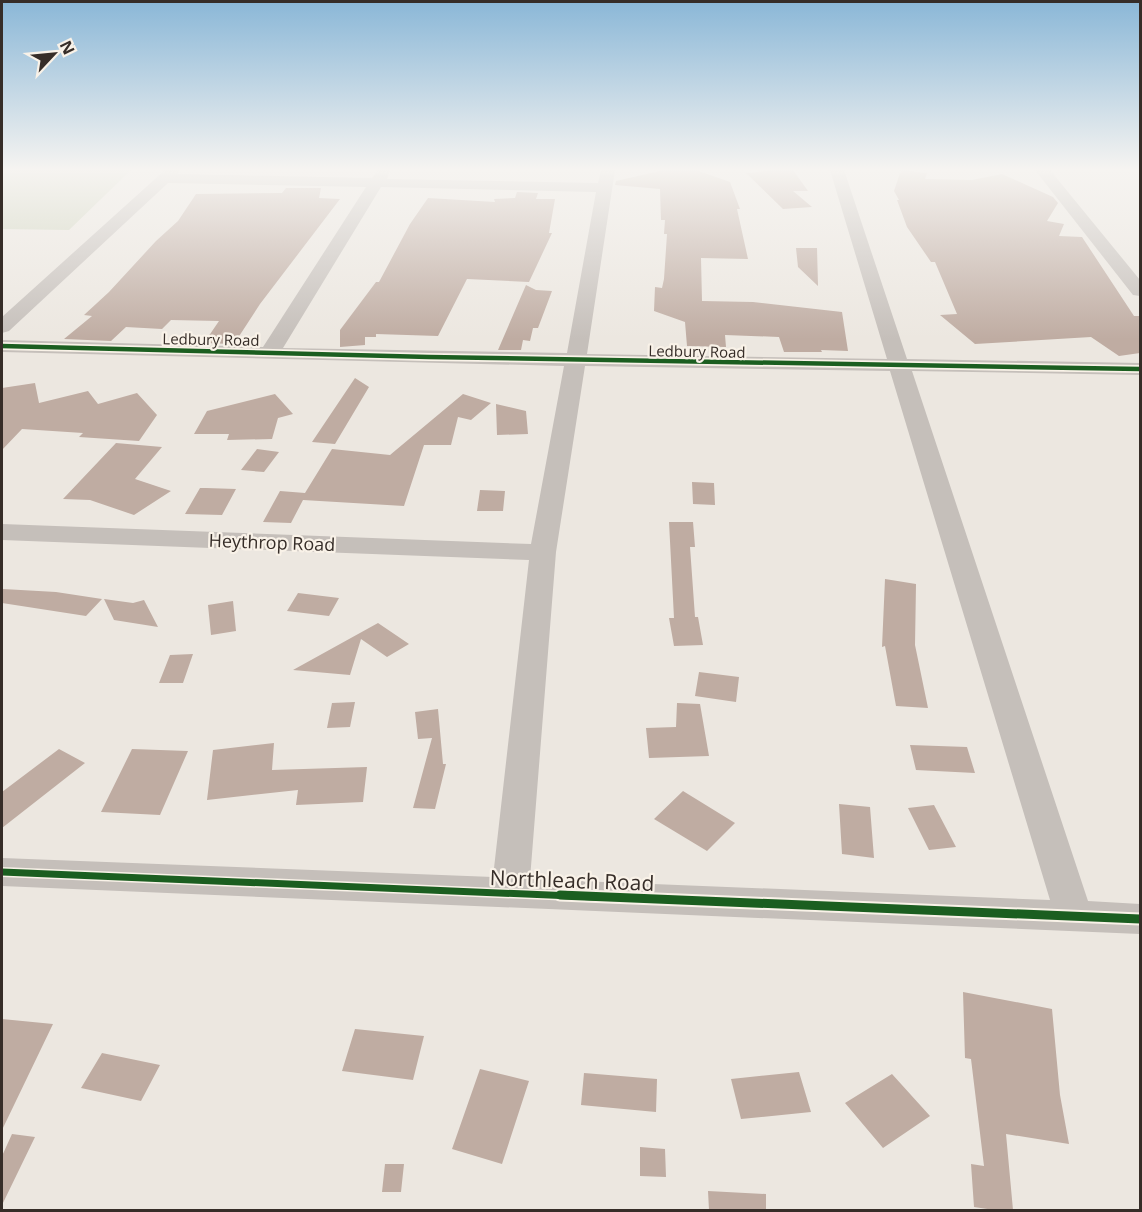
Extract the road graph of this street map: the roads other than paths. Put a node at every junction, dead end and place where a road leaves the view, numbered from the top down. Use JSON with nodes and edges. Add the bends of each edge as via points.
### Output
{"nodes":[{"id":1,"x":112,"y":227,"type":"edge"},
{"id":2,"x":349,"y":227,"type":"edge"},
{"id":3,"x":598,"y":227,"type":"edge"},
{"id":4,"x":855,"y":227,"type":"edge"},
{"id":5,"x":1088,"y":227,"type":"edge"},
{"id":6,"x":1140,"y":291,"type":"edge"},
{"id":7,"x":2,"y":327,"type":"edge"},
{"id":8,"x":2,"y":346,"type":"edge"},
{"id":9,"x":270,"y":352,"type":"junction"},
{"id":10,"x":575,"y":361,"type":"junction"},
{"id":11,"x":900,"y":364,"type":"junction"},
{"id":12,"x":1140,"y":369,"type":"edge"},
{"id":13,"x":2,"y":532,"type":"edge"},
{"id":14,"x":543,"y":552,"type":"junction"},
{"id":15,"x":2,"y":872,"type":"edge"},
{"id":16,"x":510,"y":894,"type":"junction"},
{"id":17,"x":1074,"y":916,"type":"junction"},
{"id":18,"x":1140,"y":919,"type":"edge"}],
"edges":[{"from":1,"to":7,"type":"street"},
{"from":2,"to":9,"type":"street"},
{"from":3,"to":10,"type":"street"},
{"from":4,"to":11,"type":"street"},
{"from":5,"to":6,"type":"street"},
{"from":8,"to":9,"type":"street","name":"Ledbury Road"},
{"from":9,"to":10,"type":"street","name":"Ledbury Road"},
{"from":10,"to":11,"type":"street","name":"Ledbury Road"},
{"from":10,"to":14,"type":"street"},
{"from":11,"to":12,"type":"street","name":"Ledbury Road"},
{"from":11,"to":17,"type":"street"},
{"from":13,"to":14,"type":"street","name":"Heythrop Road"},
{"from":14,"to":16,"type":"street"},
{"from":15,"to":16,"type":"street","name":"Northleach Road"},
{"from":16,"to":17,"type":"street","name":"Northleach Road"},
{"from":17,"to":18,"type":"street","name":"Northleach Road"}]}
